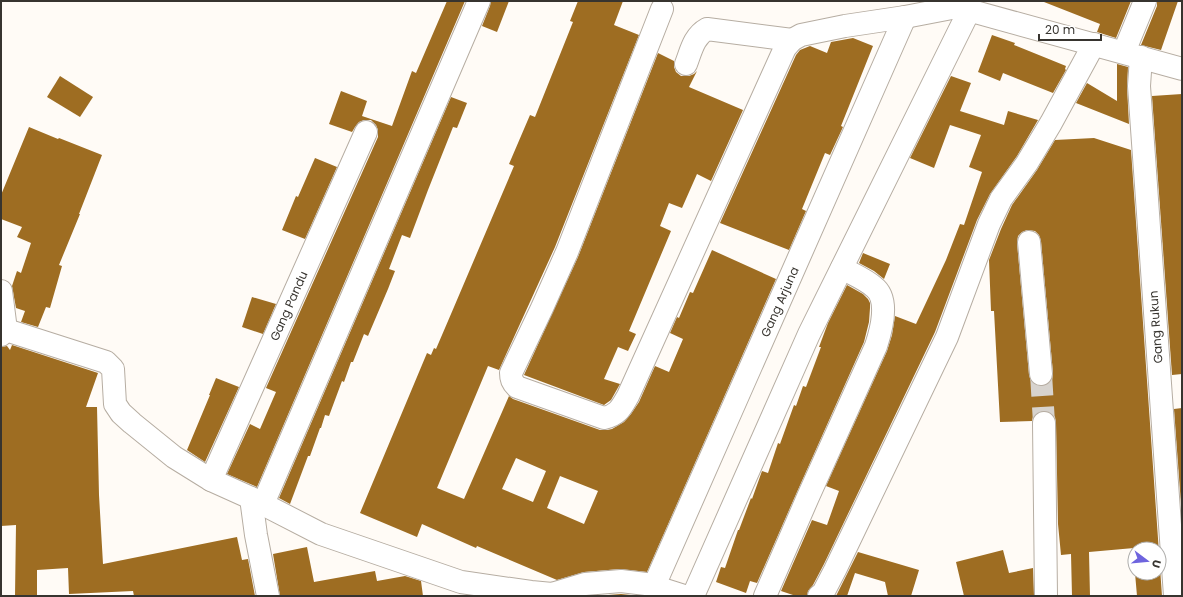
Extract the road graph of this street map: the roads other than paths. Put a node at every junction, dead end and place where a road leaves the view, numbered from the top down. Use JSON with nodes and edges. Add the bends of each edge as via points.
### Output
{"nodes":[{"id":1,"x":479,"y":1,"type":"edge"},
{"id":2,"x":1145,"y":1,"type":"edge"},
{"id":3,"x":962,"y":6,"type":"edge"},
{"id":4,"x":662,"y":9,"type":"dead end"},
{"id":5,"x":905,"y":18,"type":"junction"},
{"id":6,"x":792,"y":40,"type":"junction"},
{"id":7,"x":1094,"y":44,"type":"junction"},
{"id":8,"x":1133,"y":55,"type":"junction"},
{"id":9,"x":686,"y":64,"type":"dead end"},
{"id":10,"x":1182,"y":69,"type":"edge"},
{"id":11,"x":366,"y":132,"type":"dead end"},
{"id":12,"x":1029,"y":242,"type":"dead end"},
{"id":13,"x":842,"y":268,"type":"junction"},
{"id":14,"x":1,"y":291,"type":"edge"},
{"id":15,"x":4,"y":332,"type":"edge"},
{"id":16,"x":1041,"y":374,"type":"tunnel mouth"},
{"id":17,"x":1044,"y":424,"type":"tunnel mouth"},
{"id":18,"x":211,"y":480,"type":"junction"},
{"id":19,"x":257,"y":501,"type":"junction"},
{"id":20,"x":654,"y":586,"type":"junction"},
{"id":21,"x":462,"y":589,"type":"edge"},
{"id":22,"x":268,"y":596,"type":"edge"},
{"id":23,"x":684,"y":596,"type":"edge"},
{"id":24,"x":693,"y":596,"type":"edge"},
{"id":25,"x":765,"y":596,"type":"edge"},
{"id":26,"x":819,"y":596,"type":"edge"},
{"id":27,"x":1046,"y":596,"type":"edge"},
{"id":28,"x":1175,"y":596,"type":"edge"}],
"edges":[{"from":1,"to":19,"type":"street","via":[[321,365]]},
{"from":2,"to":8,"type":"street","name":"Gang Rukun"},
{"from":3,"to":5,"type":"street"},
{"from":3,"to":7,"type":"street"},
{"from":3,"to":13,"type":"street"},
{"from":4,"to":6,"type":"street","via":[[567,252],[510,373],[517,387],[604,418],[618,411],[628,396],[785,48]]},
{"from":5,"to":6,"type":"street","via":[[845,26],[800,35]]},
{"from":5,"to":20,"type":"street","name":"Gang Arjuna"},
{"from":6,"to":9,"type":"street","via":[[707,29],[695,40]]},
{"from":7,"to":8,"type":"street"},
{"from":7,"to":26,"type":"street","via":[[1027,164],[1001,200],[947,337],[823,593]]},
{"from":8,"to":10,"type":"street"},
{"from":8,"to":28,"type":"street","name":"Gang Rukun","via":[[1139,86]]},
{"from":11,"to":18,"type":"street","name":"Gang Pandu"},
{"from":12,"to":16,"type":"street"},
{"from":13,"to":24,"type":"street","via":[[809,334]]},
{"from":13,"to":25,"type":"street","via":[[875,287],[883,310],[882,326],[876,346]]},
{"from":14,"to":15,"type":"street"},
{"from":15,"to":18,"type":"street","via":[[106,362],[114,372],[115,404],[121,413],[174,457]]},
{"from":17,"to":27,"type":"street"},
{"from":18,"to":19,"type":"street"},
{"from":19,"to":21,"type":"street","via":[[321,534]]},
{"from":19,"to":22,"type":"street","via":[[256,535]]},
{"from":20,"to":21,"type":"street","via":[[622,581],[585,584],[552,594]]},
{"from":20,"to":23,"type":"street"}]}
